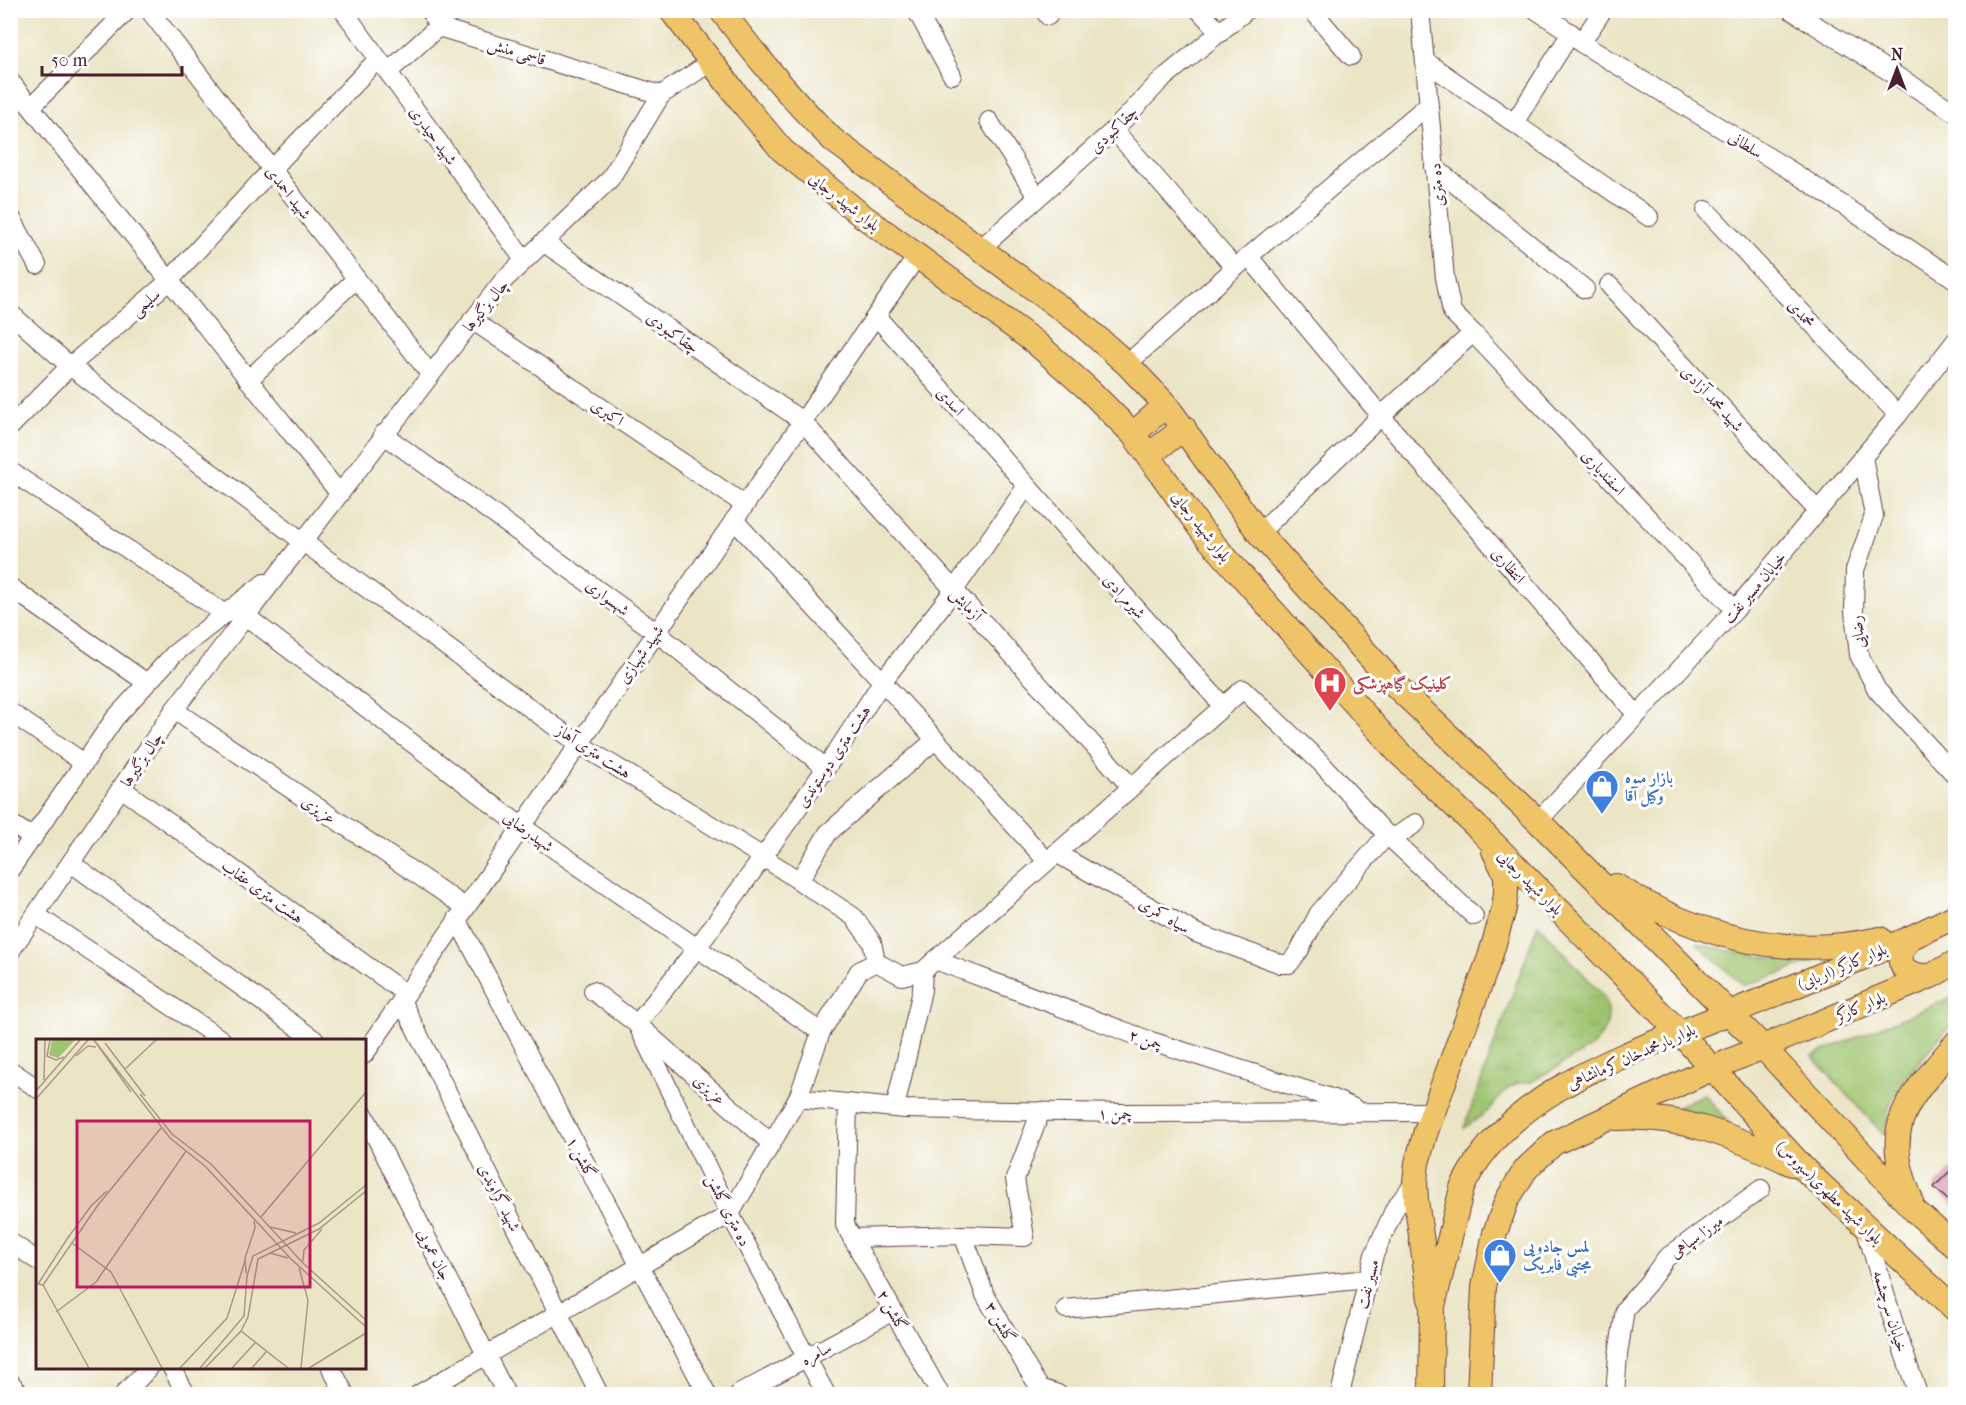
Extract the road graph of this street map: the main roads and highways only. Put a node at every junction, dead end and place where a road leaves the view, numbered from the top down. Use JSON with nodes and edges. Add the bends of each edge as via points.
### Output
{"nodes":[{"id":1,"x":671,"y":10,"type":"edge"},
{"id":2,"x":721,"y":10,"type":"edge"},
{"id":3,"x":1166,"y":405,"type":"junction"},
{"id":4,"x":1184,"y":428,"type":"junction"},
{"id":5,"x":1133,"y":434,"type":"junction"},
{"id":6,"x":1149,"y":455,"type":"junction"},
{"id":7,"x":1477,"y":827,"type":"junction"},
{"id":8,"x":1584,"y":867,"type":"junction"},
{"id":9,"x":1951,"y":919,"type":"edge"},
{"id":10,"x":1910,"y":938,"type":"junction"},
{"id":11,"x":1956,"y":962,"type":"edge"},
{"id":12,"x":1930,"y":976,"type":"junction"},
{"id":13,"x":1728,"y":1014,"type":"junction"},
{"id":14,"x":1680,"y":1033,"type":"junction"},
{"id":15,"x":1956,"y":1043,"type":"edge"},
{"id":16,"x":1762,"y":1046,"type":"junction"},
{"id":17,"x":1711,"y":1069,"type":"junction"},
{"id":18,"x":1608,"y":1118,"type":"junction"},
{"id":19,"x":1805,"y":1170,"type":"junction"},
{"id":20,"x":1915,"y":1211,"type":"junction"},
{"id":21,"x":1956,"y":1247,"type":"edge"},
{"id":22,"x":1432,"y":1310,"type":"junction"},
{"id":23,"x":1956,"y":1310,"type":"edge"},
{"id":24,"x":1431,"y":1395,"type":"edge"},
{"id":25,"x":1479,"y":1395,"type":"edge"}],
"edges":[{"from":1,"to":5,"type":"main road","name":"بلوار شهید رجایی","via":[[782,150],[860,214],[1036,343]]},
{"from":2,"to":3,"type":"main road","via":[[774,78],[833,140],[1078,321]]},
{"from":3,"to":4,"type":"main road"},
{"from":3,"to":5,"type":"main road"},
{"from":4,"to":6,"type":"main road"},
{"from":4,"to":8,"type":"main road","via":[[1259,533],[1394,684]]},
{"from":5,"to":6,"type":"main road","name":"بلوار شهید رجایی"},
{"from":6,"to":7,"type":"main road","name":"بلوار شهید رجایی","via":[[1202,531],[1397,751]]},
{"from":7,"to":14,"type":"main road","name":"بلوار شهید رجایی"},
{"from":7,"to":22,"type":"main road","via":[[1500,861],[1506,875],[1506,892],[1490,957],[1420,1148],[1415,1182]]},
{"from":8,"to":9,"type":"main road","via":[[1690,925],[1778,946],[1819,948],[1856,944]]},
{"from":8,"to":13,"type":"main road"},
{"from":9,"to":10,"type":"main road","name":"بلوار کارگر (اربابی)"},
{"from":10,"to":12,"type":"main road","via":[[1901,951],[1901,963],[1911,974]]},
{"from":10,"to":13,"type":"main road","name":"بلوار کارگر (اربابی)"},
{"from":11,"to":12,"type":"main road","name":"بلوار کارگر"},
{"from":12,"to":16,"type":"main road","name":"بلوار کارگر"},
{"from":13,"to":14,"type":"main road","name":"بلوار یارمحمدخان کرمانشاهی"},
{"from":13,"to":16,"type":"main road"},
{"from":14,"to":17,"type":"main road","name":"بلوار شهید رجایی"},
{"from":14,"to":22,"type":"main road","name":"بلوار یارمحمدخان کرمانشاهی","via":[[1606,1064],[1556,1091],[1488,1145],[1462,1188]]},
{"from":15,"to":20,"type":"main road","via":[[1902,1115],[1897,1153]]},
{"from":16,"to":17,"type":"main road"},
{"from":16,"to":20,"type":"main road"},
{"from":17,"to":18,"type":"main road"},
{"from":17,"to":19,"type":"main road","name":"بلوار شهید مطهری(سیروس)"},
{"from":18,"to":19,"type":"main road","via":[[1680,1121],[1722,1133]]},
{"from":18,"to":25,"type":"main road","via":[[1554,1143],[1526,1169],[1507,1200],[1495,1233],[1484,1287]]},
{"from":19,"to":23,"type":"main road","name":"بلوار شهید مطهری(سیروس)"},
{"from":20,"to":21,"type":"main road"},
{"from":22,"to":24,"type":"main road","name":"بلوار یارمحمدخان کرمانشاهی"}]}
